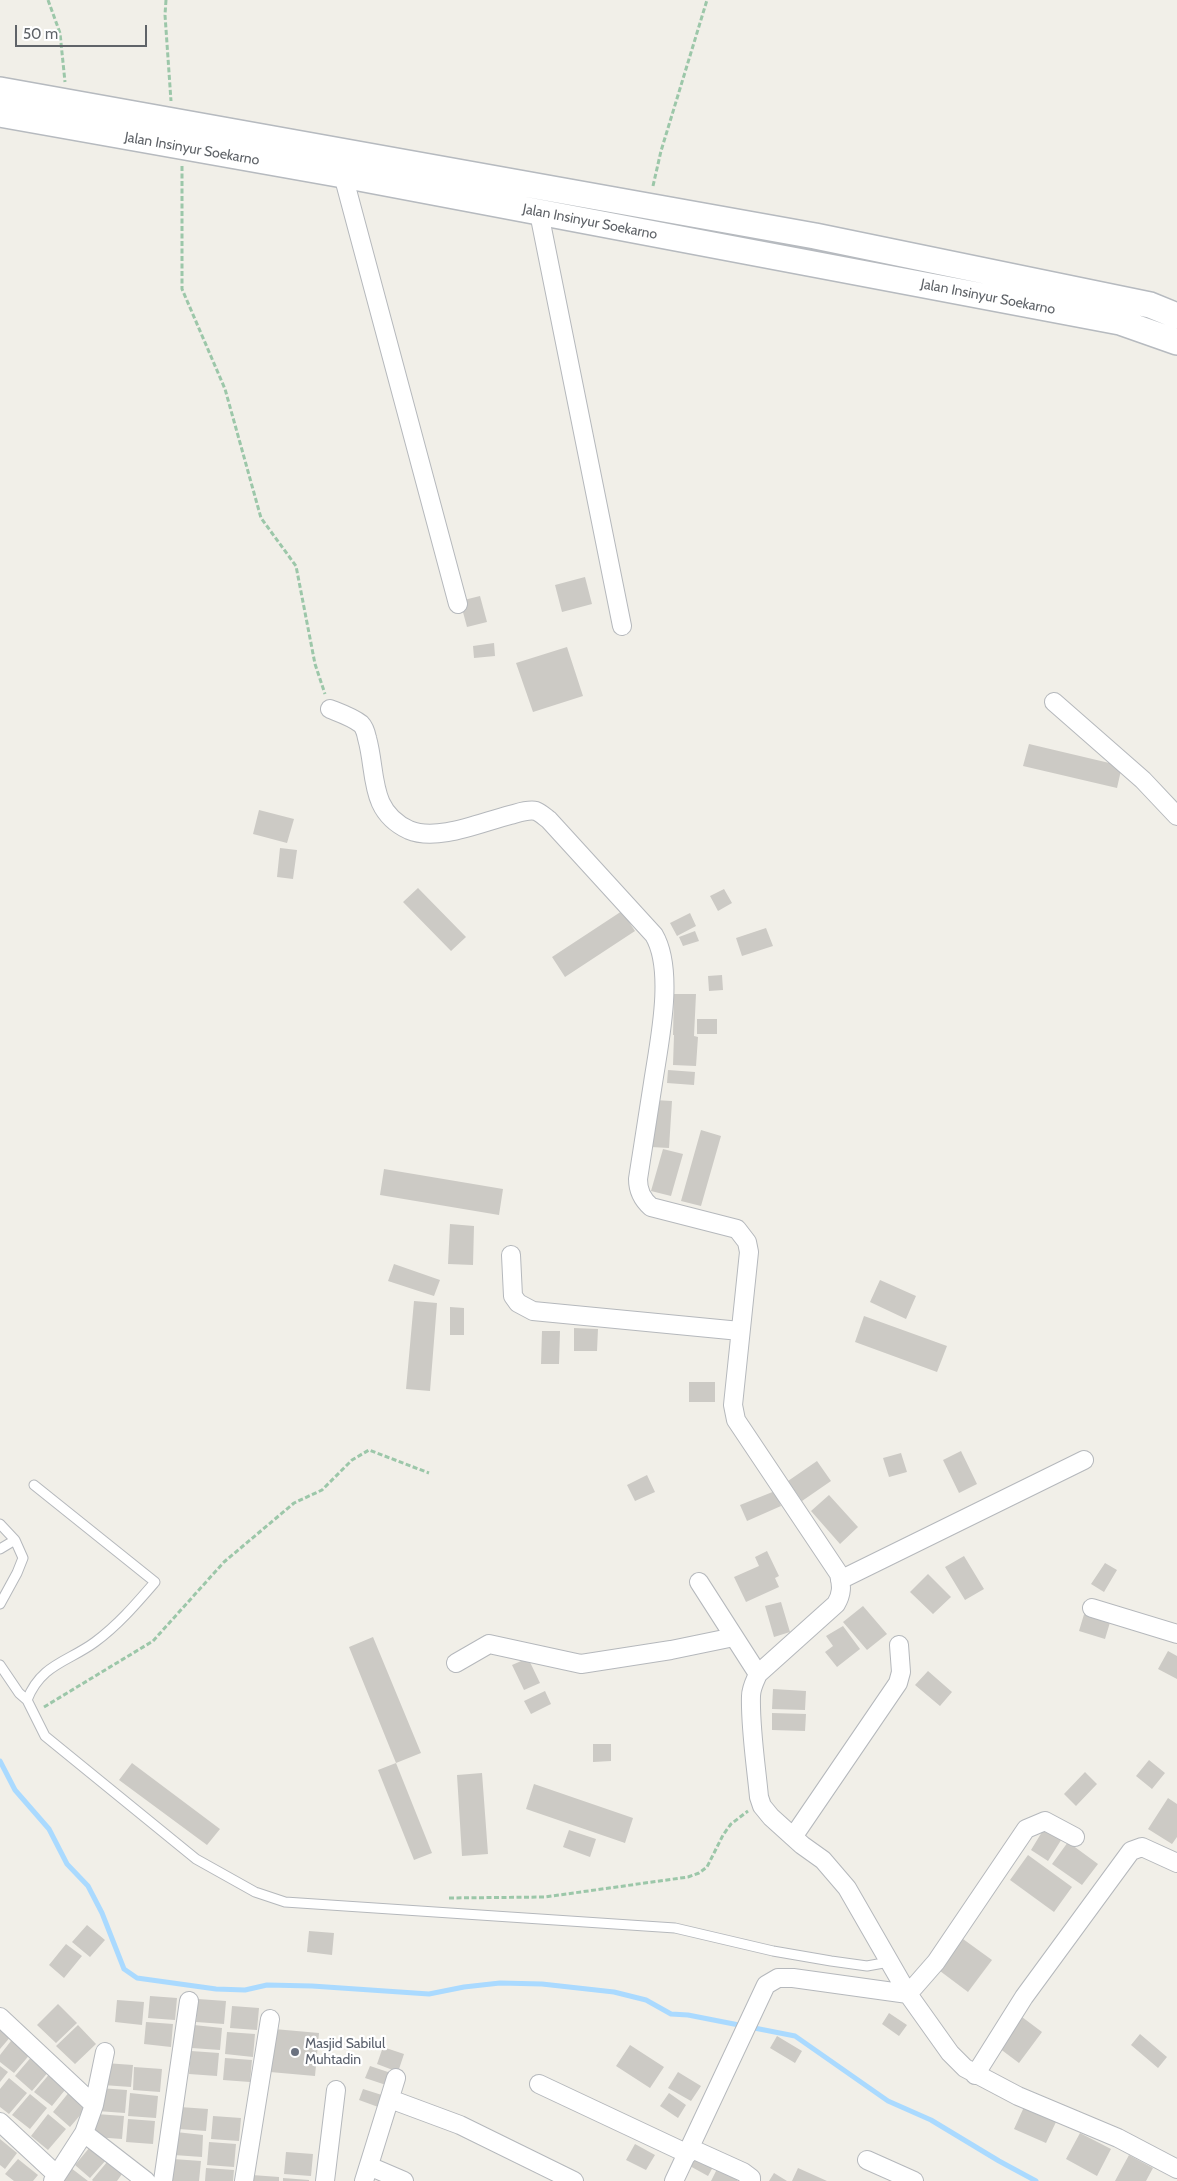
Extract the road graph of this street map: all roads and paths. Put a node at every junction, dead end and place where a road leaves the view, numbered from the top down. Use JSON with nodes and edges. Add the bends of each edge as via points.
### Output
{"nodes":[{"id":1,"x":48,"y":0,"type":"edge"},
{"id":2,"x":166,"y":0,"type":"edge"},
{"id":3,"x":707,"y":0,"type":"edge"},
{"id":4,"x":0,"y":90,"type":"edge"},
{"id":5,"x":68,"y":102,"type":"junction"},
{"id":6,"x":0,"y":114,"type":"edge"},
{"id":7,"x":162,"y":128,"type":"junction"},
{"id":8,"x":182,"y":146,"type":"junction"},
{"id":9,"x":343,"y":175,"type":"junction"},
{"id":10,"x":648,"y":206,"type":"junction"},
{"id":11,"x":539,"y":213,"type":"junction"},
{"id":12,"x":876,"y":249,"type":"junction"},
{"id":13,"x":866,"y":274,"type":"junction"},
{"id":14,"x":1177,"y":316,"type":"edge"},
{"id":15,"x":1177,"y":342,"type":"edge"},
{"id":16,"x":458,"y":604,"type":"dead end"},
{"id":17,"x":622,"y":626,"type":"dead end"},
{"id":18,"x":1054,"y":702,"type":"dead end"},
{"id":19,"x":330,"y":708,"type":"joint"},
{"id":20,"x":1177,"y":816,"type":"edge"},
{"id":21,"x":511,"y":1254,"type":"dead end"},
{"id":22,"x":740,"y":1331,"type":"junction"},
{"id":23,"x":1084,"y":1460,"type":"dead end"},
{"id":24,"x":429,"y":1473,"type":"dead end"},
{"id":25,"x":34,"y":1485,"type":"dead end"},
{"id":26,"x":0,"y":1524,"type":"edge"},
{"id":27,"x":15,"y":1540,"type":"junction"},
{"id":28,"x":0,"y":1549,"type":"edge"},
{"id":29,"x":840,"y":1580,"type":"junction"},
{"id":30,"x":699,"y":1582,"type":"dead end"},
{"id":31,"x":0,"y":1604,"type":"edge"},
{"id":32,"x":1092,"y":1608,"type":"dead end"},
{"id":33,"x":1177,"y":1634,"type":"edge"},
{"id":34,"x":734,"y":1637,"type":"junction"},
{"id":35,"x":899,"y":1645,"type":"dead end"},
{"id":36,"x":456,"y":1663,"type":"dead end"},
{"id":37,"x":0,"y":1665,"type":"edge"},
{"id":38,"x":758,"y":1674,"type":"junction"},
{"id":39,"x":27,"y":1700,"type":"junction"},
{"id":40,"x":39,"y":1710,"type":"dead end"},
{"id":41,"x":762,"y":1806,"type":"junction"},
{"id":42,"x":793,"y":1837,"type":"junction"},
{"id":43,"x":1075,"y":1837,"type":"dead end"},
{"id":44,"x":1177,"y":1863,"type":"edge"},
{"id":45,"x":441,"y":1899,"type":"dead end"},
{"id":46,"x":890,"y":1962,"type":"junction"},
{"id":47,"x":908,"y":1994,"type":"junction"},
{"id":48,"x":189,"y":2001,"type":"dead end"},
{"id":49,"x":0,"y":2017,"type":"edge"},
{"id":50,"x":270,"y":2019,"type":"dead end"},
{"id":51,"x":105,"y":2052,"type":"dead end"},
{"id":52,"x":975,"y":2075,"type":"junction"},
{"id":53,"x":396,"y":2078,"type":"dead end"},
{"id":54,"x":539,"y":2084,"type":"dead end"},
{"id":55,"x":336,"y":2090,"type":"dead end"},
{"id":56,"x":390,"y":2099,"type":"junction"},
{"id":57,"x":94,"y":2105,"type":"junction"},
{"id":58,"x":0,"y":2122,"type":"edge"},
{"id":59,"x":84,"y":2134,"type":"junction"},
{"id":60,"x":689,"y":2151,"type":"junction"},
{"id":61,"x":867,"y":2160,"type":"dead end"},
{"id":62,"x":1177,"y":2169,"type":"edge"},
{"id":63,"x":367,"y":2173,"type":"edge"},
{"id":64,"x":55,"y":2178,"type":"edge"},
{"id":65,"x":146,"y":2181,"type":"edge"},
{"id":66,"x":163,"y":2181,"type":"edge"},
{"id":67,"x":244,"y":2181,"type":"edge"},
{"id":68,"x":325,"y":2181,"type":"edge"},
{"id":69,"x":404,"y":2181,"type":"edge"},
{"id":70,"x":574,"y":2181,"type":"edge"},
{"id":71,"x":674,"y":2181,"type":"edge"},
{"id":72,"x":751,"y":2181,"type":"edge"},
{"id":73,"x":914,"y":2181,"type":"edge"}],
"edges":[{"from":1,"to":5,"type":"path","via":[[60,33]]},
{"from":2,"to":7,"type":"path","via":[[167,52]]},
{"from":3,"to":10,"type":"path","via":[[661,151]]},
{"from":4,"to":5,"type":"main road","name":"Jalan Insinyur Soekarno"},
{"from":5,"to":7,"type":"main road","name":"Jalan Insinyur Soekarno"},
{"from":6,"to":7,"type":"main road","name":"Jalan Insinyur Soekarno"},
{"from":7,"to":8,"type":"main road","name":"Jalan Insinyur Soekarno"},
{"from":7,"to":10,"type":"main road","name":"Jalan Insinyur Soekarno"},
{"from":8,"to":9,"type":"main road","name":"Jalan Insinyur Soekarno"},
{"from":8,"to":19,"type":"path","via":[[182,289],[225,389],[261,518],[296,566],[315,664]]},
{"from":9,"to":11,"type":"main road","name":"Jalan Insinyur Soekarno"},
{"from":9,"to":16,"type":"street"},
{"from":10,"to":12,"type":"main road","name":"Jalan Insinyur Soekarno"},
{"from":11,"to":13,"type":"main road","name":"Jalan Insinyur Soekarno"},
{"from":11,"to":17,"type":"street"},
{"from":12,"to":13,"type":"main road"},
{"from":12,"to":14,"type":"main road","name":"Jalan Insinyur Soekarno","via":[[1150,305]]},
{"from":13,"to":15,"type":"main road","name":"Jalan Insinyur Soekarno","via":[[1120,322]]},
{"from":18,"to":20,"type":"street","via":[[1143,780]]},
{"from":19,"to":22,"type":"street","via":[[362,725],[378,797],[385,811],[397,823],[416,832],[435,835],[536,811],[549,820],[654,935],[662,956],[664,993],[638,1186],[643,1199],[651,1207],[730,1226],[743,1235],[749,1252]]},
{"from":21,"to":22,"type":"street","via":[[513,1296],[518,1303],[533,1311]]},
{"from":22,"to":29,"type":"street","via":[[733,1405],[736,1420]]},
{"from":23,"to":29,"type":"street"},
{"from":24,"to":40,"type":"path","via":[[369,1450],[352,1460],[322,1490],[294,1503],[224,1562],[153,1641]]},
{"from":25,"to":39,"type":"lane","via":[[154,1582],[127,1614],[94,1642],[60,1662],[34,1684]]},
{"from":26,"to":27,"type":"lane"},
{"from":27,"to":28,"type":"lane"},
{"from":27,"to":31,"type":"lane","via":[[23,1558]]},
{"from":29,"to":38,"type":"street","via":[[841,1595],[836,1604]]},
{"from":30,"to":34,"type":"street"},
{"from":32,"to":33,"type":"street"},
{"from":34,"to":36,"type":"street","via":[[581,1664],[489,1644]]},
{"from":34,"to":38,"type":"street"},
{"from":35,"to":42,"type":"street","via":[[901,1672],[898,1683]]},
{"from":37,"to":39,"type":"lane"},
{"from":38,"to":41,"type":"street","via":[[750,1695]]},
{"from":39,"to":46,"type":"lane","via":[[45,1736],[196,1859],[255,1892],[285,1902],[675,1928],[831,1962],[867,1966]]},
{"from":41,"to":42,"type":"street"},
{"from":41,"to":45,"type":"path","via":[[731,1824],[707,1867],[688,1877],[545,1897]]},
{"from":42,"to":46,"type":"street","via":[[831,1867]]},
{"from":43,"to":47,"type":"street","via":[[1045,1821],[1026,1829],[936,1962]]},
{"from":44,"to":52,"type":"street","via":[[1142,1847],[1131,1851],[1024,1997]]},
{"from":46,"to":47,"type":"street"},
{"from":47,"to":52,"type":"street","via":[[950,2053]]},
{"from":47,"to":60,"type":"street","via":[[778,1978],[766,1985]]},
{"from":48,"to":66,"type":"street"},
{"from":49,"to":57,"type":"street"},
{"from":50,"to":67,"type":"street"},
{"from":51,"to":57,"type":"street"},
{"from":52,"to":62,"type":"street","via":[[1118,2138]]},
{"from":53,"to":56,"type":"street"},
{"from":54,"to":60,"type":"street"},
{"from":55,"to":68,"type":"street"},
{"from":56,"to":63,"type":"street"},
{"from":56,"to":70,"type":"street","via":[[460,2125]]},
{"from":57,"to":59,"type":"street"},
{"from":58,"to":64,"type":"street"},
{"from":59,"to":64,"type":"street"},
{"from":59,"to":65,"type":"street"},
{"from":60,"to":71,"type":"street"},
{"from":60,"to":72,"type":"street","via":[[743,2172]]},
{"from":61,"to":73,"type":"street"},
{"from":63,"to":69,"type":"street"}]}
